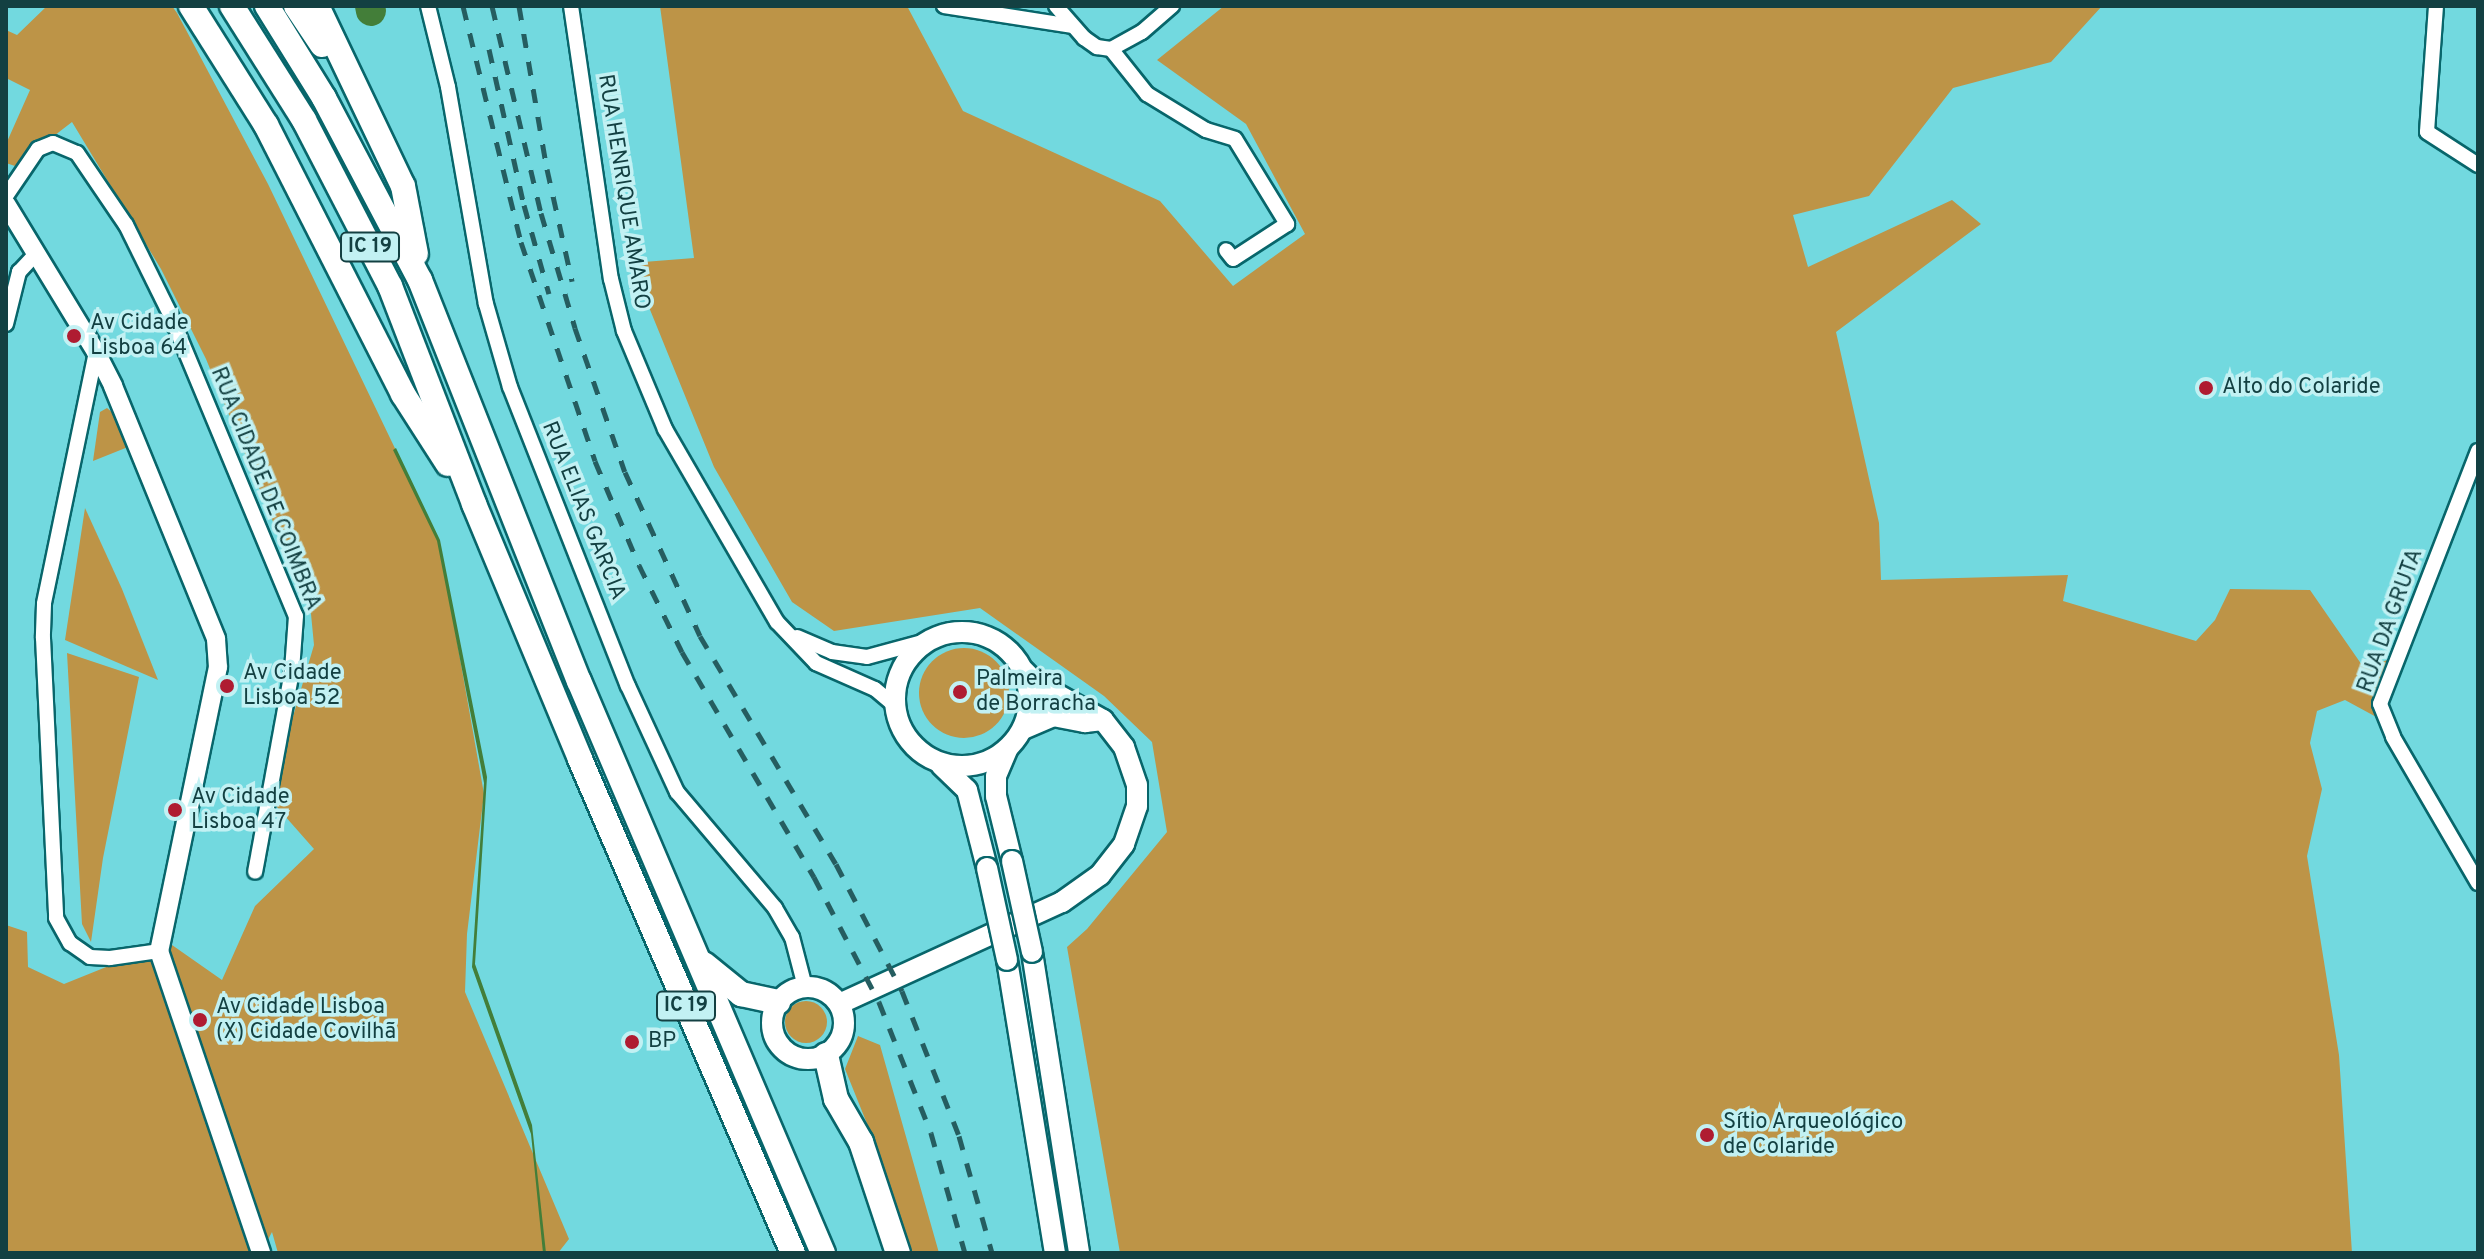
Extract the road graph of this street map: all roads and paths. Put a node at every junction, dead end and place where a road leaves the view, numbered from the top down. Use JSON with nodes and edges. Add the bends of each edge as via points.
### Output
{"nodes":[{"id":1,"x":191,"y":6,"type":"edge"},
{"id":2,"x":232,"y":6,"type":"edge"},
{"id":3,"x":267,"y":6,"type":"edge"},
{"id":4,"x":296,"y":6,"type":"edge"},
{"id":5,"x":317,"y":6,"type":"edge"},
{"id":6,"x":428,"y":6,"type":"edge"},
{"id":7,"x":571,"y":6,"type":"edge"},
{"id":8,"x":944,"y":6,"type":"edge"},
{"id":9,"x":1056,"y":6,"type":"edge"},
{"id":10,"x":1172,"y":6,"type":"edge"},
{"id":11,"x":2436,"y":6,"type":"edge"},
{"id":12,"x":1071,"y":26,"type":"junction"},
{"id":13,"x":1111,"y":49,"type":"junction"},
{"id":14,"x":371,"y":121,"type":"junction"},
{"id":15,"x":2478,"y":165,"type":"edge"},
{"id":16,"x":6,"y":196,"type":"edge"},
{"id":17,"x":6,"y":204,"type":"edge"},
{"id":18,"x":1226,"y":250,"type":"dead end"},
{"id":19,"x":37,"y":253,"type":"junction"},
{"id":20,"x":420,"y":280,"type":"junction"},
{"id":21,"x":6,"y":324,"type":"edge"},
{"id":22,"x":96,"y":352,"type":"junction"},
{"id":23,"x":2478,"y":451,"type":"edge"},
{"id":24,"x":474,"y":504,"type":"junction"},
{"id":25,"x":786,"y":631,"type":"junction"},
{"id":26,"x":930,"y":640,"type":"junction"},
{"id":27,"x":1024,"y":671,"type":"junction"},
{"id":28,"x":895,"y":706,"type":"junction"},
{"id":29,"x":1103,"y":720,"type":"junction"},
{"id":30,"x":1023,"y":729,"type":"junction"},
{"id":31,"x":1007,"y":750,"type":"junction"},
{"id":32,"x":938,"y":762,"type":"junction"},
{"id":33,"x":255,"y":872,"type":"dead end"},
{"id":34,"x":2478,"y":883,"type":"edge"},
{"id":35,"x":159,"y":951,"type":"junction"},
{"id":36,"x":699,"y":961,"type":"junction"},
{"id":37,"x":805,"y":987,"type":"junction"},
{"id":38,"x":778,"y":1002,"type":"junction"},
{"id":39,"x":839,"y":1004,"type":"junction"},
{"id":40,"x":826,"y":1055,"type":"junction"},
{"id":41,"x":261,"y":1253,"type":"edge"},
{"id":42,"x":793,"y":1253,"type":"edge"},
{"id":43,"x":823,"y":1253,"type":"edge"},
{"id":44,"x":898,"y":1253,"type":"edge"},
{"id":45,"x":1055,"y":1253,"type":"edge"},
{"id":46,"x":1079,"y":1253,"type":"edge"}],
"edges":[{"from":1,"to":24,"type":"highway","via":[[266,125],[403,394]]},
{"from":2,"to":24,"type":"highway","number":"IC 19","via":[[304,120],[390,286]]},
{"from":3,"to":20,"type":"highway","number":"IC 19","via":[[324,98]]},
{"from":4,"to":14,"type":"highway"},
{"from":5,"to":14,"type":"highway"},
{"from":6,"to":37,"type":"street","name":"RUA ELIAS GARCIA","via":[[448,87],[486,304],[510,387],[628,686],[677,792],[775,908],[792,937]]},
{"from":7,"to":25,"type":"street","name":"RUA HENRIQUE AMARO","via":[[611,279],[624,331],[665,429],[768,610]]},
{"from":8,"to":12,"type":"street"},
{"from":9,"to":12,"type":"street"},
{"from":10,"to":13,"type":"street"},
{"from":11,"to":15,"type":"street","via":[[2427,132]]},
{"from":12,"to":13,"type":"street","via":[[1097,47]]},
{"from":13,"to":18,"type":"street","via":[[1147,94],[1206,130],[1235,139],[1287,224],[1233,259]]},
{"from":14,"to":20,"type":"highway","via":[[403,186]]},
{"from":16,"to":33,"type":"street","name":"RUA CIDADE DE COIMBRA","via":[[38,149],[53,143],[77,153],[126,225],[170,314],[296,616],[292,671]]},
{"from":17,"to":19,"type":"street"},
{"from":19,"to":21,"type":"street","via":[[19,272]]},
{"from":19,"to":22,"type":"street"},
{"from":20,"to":36,"type":"highway","number":"IC 19","via":[[573,667]]},
{"from":22,"to":35,"type":"street","via":[[216,639],[218,667]]},
{"from":22,"to":35,"type":"street","via":[[44,604],[56,918],[70,943],[90,957]]},
{"from":23,"to":34,"type":"street","name":"RUA DA GRUTA","via":[[2380,704],[2393,737]]},
{"from":24,"to":42,"type":"highway","number":"IC 19"},
{"from":25,"to":26,"type":"street","name":"RUA HENRIQUE AMARO","via":[[832,652],[867,657]]},
{"from":25,"to":28,"type":"street","name":"RUA HENRIQUE AMARO","via":[[816,663],[875,689]]},
{"from":26,"to":27,"type":"main road","via":[[956,633],[983,635],[1014,656]]},
{"from":26,"to":28,"type":"main road","via":[[902,668]]},
{"from":27,"to":29,"type":"main road"},
{"from":27,"to":30,"type":"main road","via":[[1030,700]]},
{"from":28,"to":32,"type":"main road","via":[[908,740]]},
{"from":29,"to":30,"type":"main road","via":[[1053,716]]},
{"from":29,"to":39,"type":"main road","via":[[1124,747],[1137,785],[1132,825],[1113,861],[1082,889],[1040,914]]},
{"from":30,"to":31,"type":"main road"},
{"from":31,"to":32,"type":"main road","via":[[974,766]]},
{"from":31,"to":46,"type":"main road","bridge":true,"via":[[996,776],[996,796],[1032,952]]},
{"from":32,"to":45,"type":"main road","bridge":true,"via":[[967,790],[987,868]]},
{"from":35,"to":41,"type":"street"},
{"from":36,"to":38,"type":"highway","via":[[741,994]]},
{"from":36,"to":43,"type":"highway","number":"IC 19"},
{"from":37,"to":38,"type":"main road"},
{"from":37,"to":39,"type":"main road","via":[[824,991]]},
{"from":38,"to":40,"type":"main road","via":[[771,1025],[781,1048],[802,1059]]},
{"from":39,"to":40,"type":"main road","via":[[842,1038]]},
{"from":40,"to":44,"type":"highway","via":[[836,1099],[861,1142]]}]}
